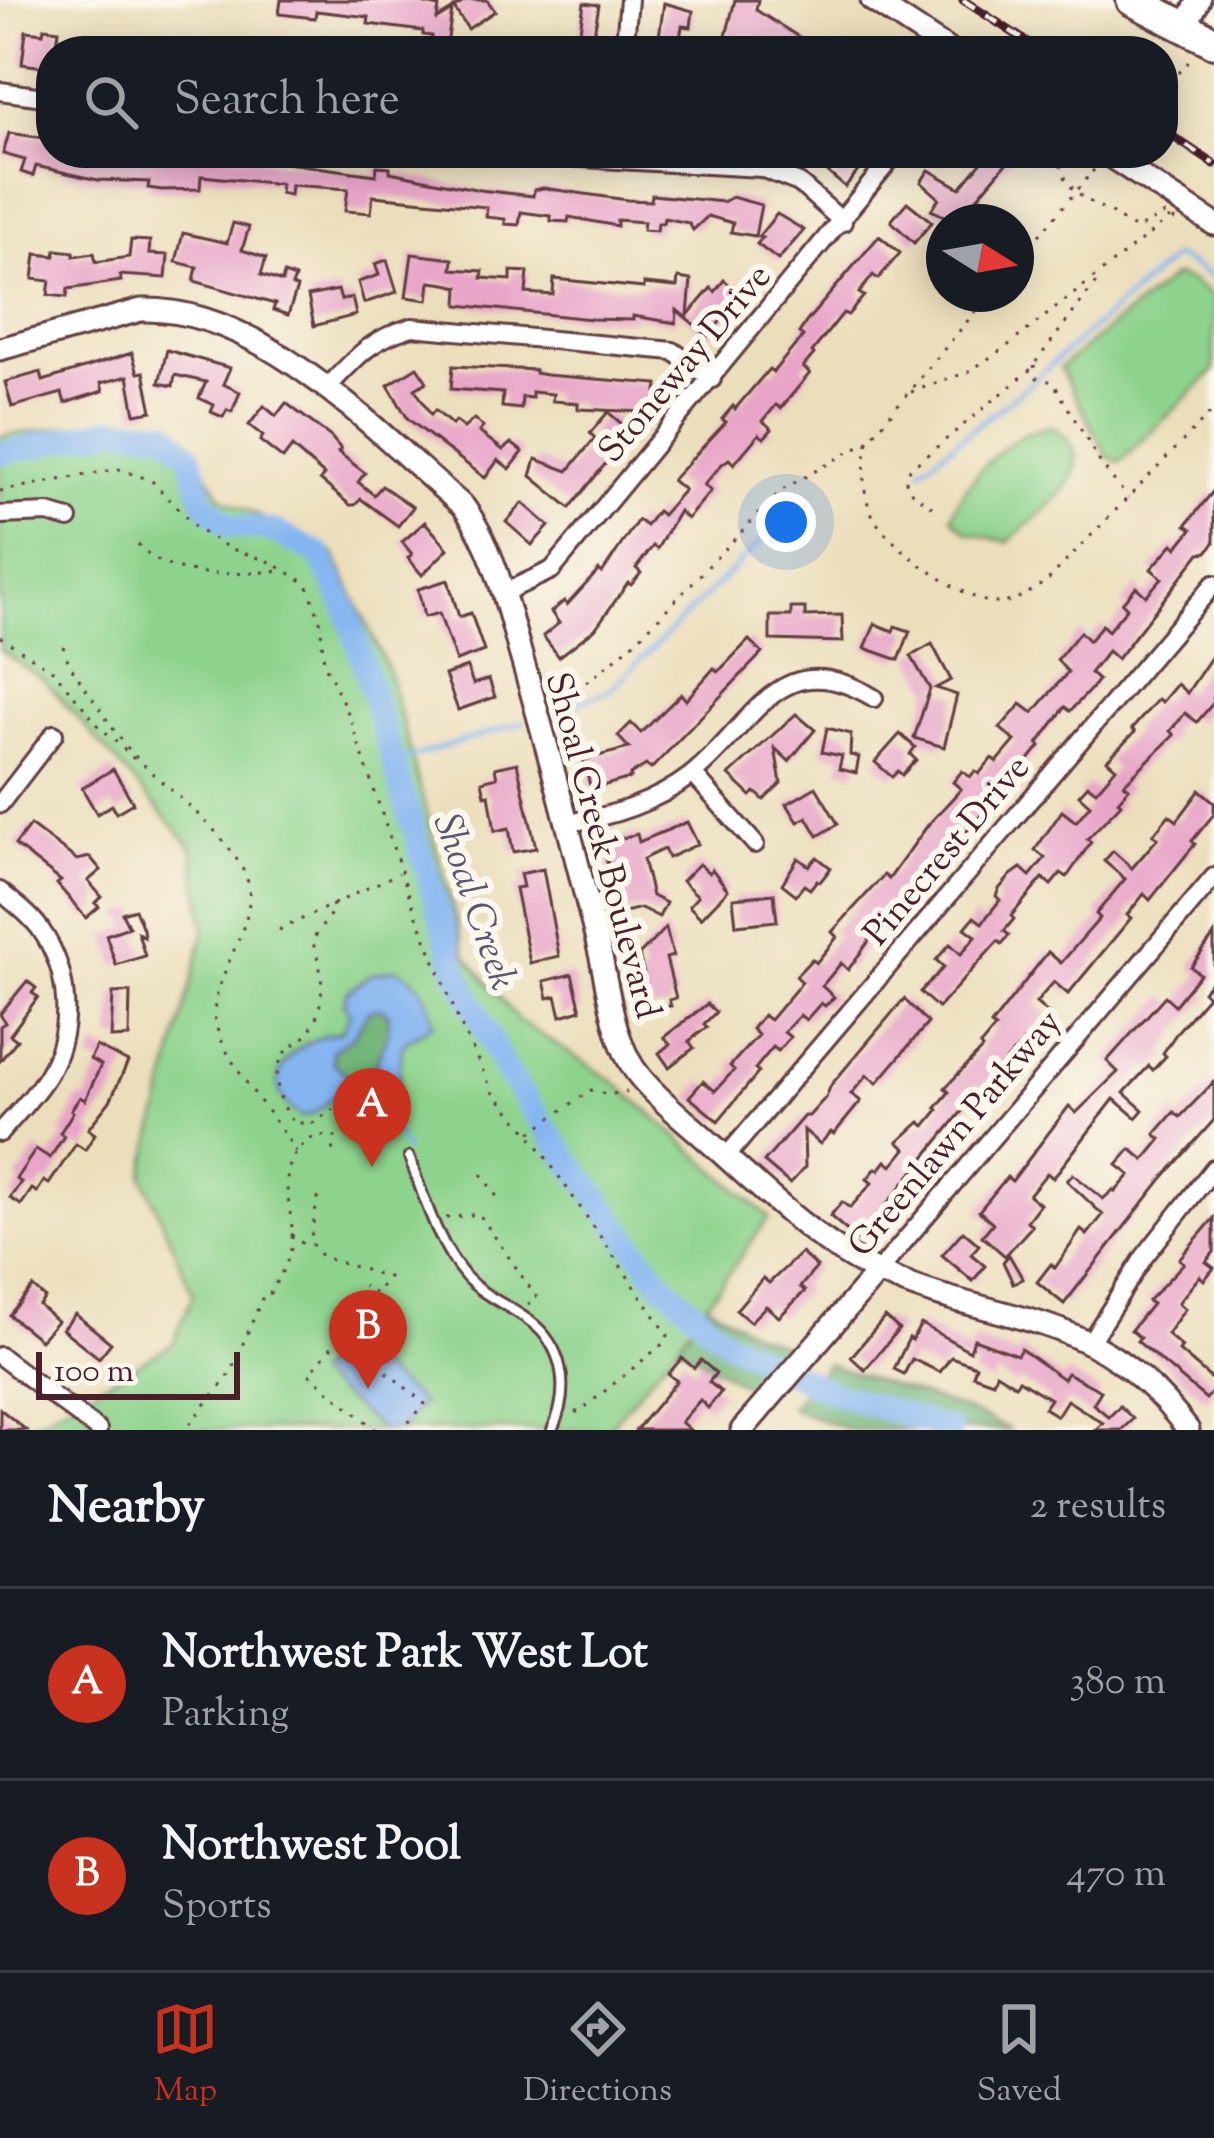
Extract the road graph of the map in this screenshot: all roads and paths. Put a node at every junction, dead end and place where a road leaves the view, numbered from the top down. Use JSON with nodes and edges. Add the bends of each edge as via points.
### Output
{"nodes":[{"id":1,"x":629,"y":0,"type":"edge"},
{"id":2,"x":872,"y":0,"type":"edge"},
{"id":3,"x":1132,"y":0,"type":"edge"},
{"id":4,"x":1200,"y":24,"type":"edge"},
{"id":5,"x":625,"y":36,"type":"edge"},
{"id":6,"x":927,"y":36,"type":"edge"},
{"id":7,"x":1178,"y":64,"type":"edge"},
{"id":8,"x":0,"y":91,"type":"edge"},
{"id":9,"x":36,"y":96,"type":"edge"},
{"id":10,"x":761,"y":168,"type":"edge"},
{"id":11,"x":884,"y":168,"type":"edge"},
{"id":12,"x":1060,"y":168,"type":"edge"},
{"id":13,"x":1095,"y":168,"type":"edge"},
{"id":14,"x":1118,"y":168,"type":"edge"},
{"id":15,"x":1073,"y":194,"type":"junction"},
{"id":16,"x":843,"y":222,"type":"junction"},
{"id":17,"x":1214,"y":224,"type":"edge"},
{"id":18,"x":1034,"y":241,"type":"edge"},
{"id":19,"x":1102,"y":273,"type":"junction"},
{"id":20,"x":975,"y":312,"type":"edge"},
{"id":21,"x":0,"y":349,"type":"edge"},
{"id":22,"x":1034,"y":365,"type":"junction"},
{"id":23,"x":712,"y":380,"type":"junction"},
{"id":24,"x":326,"y":389,"type":"junction"},
{"id":25,"x":908,"y":394,"type":"junction"},
{"id":26,"x":1214,"y":410,"type":"edge"},
{"id":27,"x":868,"y":441,"type":"junction"},
{"id":28,"x":0,"y":491,"type":"edge"},
{"id":29,"x":1129,"y":499,"type":"junction"},
{"id":30,"x":932,"y":507,"type":"dead end"},
{"id":31,"x":0,"y":515,"type":"edge"},
{"id":32,"x":73,"y":524,"type":"dead end"},
{"id":33,"x":138,"y":544,"type":"dead end"},
{"id":34,"x":286,"y":571,"type":"junction"},
{"id":35,"x":1214,"y":584,"type":"edge"},
{"id":36,"x":503,"y":593,"type":"junction"},
{"id":37,"x":0,"y":637,"type":"edge"},
{"id":38,"x":63,"y":646,"type":"dead end"},
{"id":39,"x":874,"y":698,"type":"dead end"},
{"id":40,"x":543,"y":710,"type":"junction"},
{"id":41,"x":54,"y":734,"type":"dead end"},
{"id":42,"x":141,"y":763,"type":"junction"},
{"id":43,"x":693,"y":774,"type":"junction"},
{"id":44,"x":0,"y":805,"type":"edge"},
{"id":45,"x":568,"y":823,"type":"junction"},
{"id":46,"x":755,"y":844,"type":"dead end"},
{"id":47,"x":401,"y":872,"type":"junction"},
{"id":48,"x":1214,"y":878,"type":"edge"},
{"id":49,"x":0,"y":891,"type":"edge"},
{"id":50,"x":332,"y":904,"type":"junction"},
{"id":51,"x":279,"y":929,"type":"dead end"},
{"id":52,"x":631,"y":1089,"type":"dead end"},
{"id":53,"x":355,"y":1095,"type":"dead end"},
{"id":54,"x":313,"y":1123,"type":"junction"},
{"id":55,"x":0,"y":1133,"type":"edge"},
{"id":56,"x":529,"y":1133,"type":"junction"},
{"id":57,"x":319,"y":1134,"type":"junction"},
{"id":58,"x":296,"y":1152,"type":"junction"},
{"id":59,"x":333,"y":1154,"type":"dead end"},
{"id":60,"x":410,"y":1157,"type":"dead end"},
{"id":61,"x":726,"y":1157,"type":"junction"},
{"id":62,"x":1214,"y":1168,"type":"edge"},
{"id":63,"x":482,"y":1174,"type":"dead end"},
{"id":64,"x":318,"y":1198,"type":"dead end"},
{"id":65,"x":498,"y":1198,"type":"dead end"},
{"id":66,"x":434,"y":1219,"type":"junction"},
{"id":67,"x":291,"y":1233,"type":"junction"},
{"id":68,"x":310,"y":1242,"type":"junction"},
{"id":69,"x":878,"y":1272,"type":"junction"},
{"id":70,"x":363,"y":1286,"type":"dead end"},
{"id":71,"x":518,"y":1314,"type":"junction"},
{"id":72,"x":1090,"y":1342,"type":"junction"},
{"id":73,"x":0,"y":1356,"type":"edge"},
{"id":74,"x":560,"y":1410,"type":"junction"},
{"id":75,"x":190,"y":1424,"type":"dead end"},
{"id":76,"x":98,"y":1430,"type":"edge"},
{"id":77,"x":376,"y":1430,"type":"edge"},
{"id":78,"x":402,"y":1430,"type":"edge"},
{"id":79,"x":552,"y":1430,"type":"edge"},
{"id":80,"x":742,"y":1430,"type":"edge"},
{"id":81,"x":1188,"y":1430,"type":"edge"}],
"edges":[{"from":1,"to":5,"type":"street"},
{"from":2,"to":6,"type":"street"},
{"from":3,"to":4,"type":"highway"},
{"from":4,"to":7,"type":"path"},
{"from":8,"to":9,"type":"street"},
{"from":10,"to":16,"type":"street","via":[[799,183]]},
{"from":11,"to":16,"type":"street","name":"Stoneway Drive"},
{"from":12,"to":15,"type":"path"},
{"from":13,"to":15,"type":"path"},
{"from":14,"to":17,"type":"street"},
{"from":15,"to":18,"type":"path"},
{"from":15,"to":19,"type":"path","via":[[1137,229],[1162,214],[1170,218]]},
{"from":16,"to":23,"type":"street","name":"Stoneway Drive"},
{"from":19,"to":22,"type":"path"},
{"from":19,"to":25,"type":"path","via":[[968,372]]},
{"from":20,"to":25,"type":"path"},
{"from":21,"to":24,"type":"street","name":"Shoal Creek Boulevard","via":[[165,309],[251,337]]},
{"from":22,"to":29,"type":"path"},
{"from":22,"to":30,"type":"path","via":[[910,469],[905,481]]},
{"from":23,"to":24,"type":"street","via":[[673,351],[412,327],[361,351]]},
{"from":23,"to":36,"type":"street","name":"Stoneway Drive","via":[[552,570]]},
{"from":24,"to":36,"type":"street","name":"Shoal Creek Boulevard","via":[[464,507]]},
{"from":25,"to":27,"type":"path"},
{"from":26,"to":29,"type":"path"},
{"from":27,"to":29,"type":"path","via":[[865,495],[875,522],[934,573],[997,603],[1047,581]]},
{"from":27,"to":40,"type":"path","via":[[782,490],[635,642]]},
{"from":28,"to":34,"type":"path","via":[[136,472],[197,529]]},
{"from":31,"to":32,"type":"street","via":[[48,513]]},
{"from":33,"to":34,"type":"path","via":[[169,568]]},
{"from":34,"to":47,"type":"path","via":[[314,596],[324,663]]},
{"from":35,"to":61,"type":"street","name":"Pinecrest Drive"},
{"from":36,"to":40,"type":"street","name":"Shoal Creek Boulevard"},
{"from":37,"to":42,"type":"path","via":[[54,671]]},
{"from":38,"to":42,"type":"path"},
{"from":39,"to":43,"type":"street","via":[[850,683],[788,682]]},
{"from":40,"to":45,"type":"street","name":"Shoal Creek Boulevard"},
{"from":41,"to":44,"type":"street"},
{"from":42,"to":58,"type":"path","via":[[192,805],[246,875],[248,917],[214,1018]]},
{"from":43,"to":45,"type":"street","via":[[657,798]]},
{"from":43,"to":46,"type":"street"},
{"from":45,"to":61,"type":"street","name":"Shoal Creek Boulevard","via":[[628,1058]]},
{"from":47,"to":50,"type":"path"},
{"from":47,"to":56,"type":"path","via":[[493,1092]]},
{"from":48,"to":69,"type":"street","name":"Greenlawn Parkway"},
{"from":49,"to":55,"type":"street","via":[[41,929],[67,1003],[49,1073]]},
{"from":50,"to":51,"type":"path"},
{"from":50,"to":54,"type":"path","via":[[312,941],[324,970],[308,1035],[286,1051],[277,1078],[281,1106],[294,1123]]},
{"from":52,"to":56,"type":"path","via":[[591,1090]]},
{"from":53,"to":54,"type":"path"},
{"from":54,"to":57,"type":"path"},
{"from":56,"to":74,"type":"path","via":[[668,1335],[579,1412]]},
{"from":57,"to":58,"type":"path"},
{"from":57,"to":59,"type":"path","via":[[335,1138]]},
{"from":58,"to":67,"type":"path","via":[[285,1195]]},
{"from":60,"to":66,"type":"lane"},
{"from":61,"to":69,"type":"street","name":"Shoal Creek Boulevard","via":[[814,1232]]},
{"from":62,"to":72,"type":"street"},
{"from":63,"to":65,"type":"path"},
{"from":64,"to":68,"type":"path"},
{"from":66,"to":71,"type":"lane","via":[[468,1279]]},
{"from":66,"to":71,"type":"path","via":[[479,1214],[537,1298]]},
{"from":67,"to":68,"type":"path"},
{"from":67,"to":75,"type":"path","via":[[230,1374]]},
{"from":68,"to":70,"type":"path","via":[[322,1257],[388,1277],[376,1294]]},
{"from":69,"to":72,"type":"street","name":"Shoal Creek Boulevard"},
{"from":69,"to":80,"type":"street","name":"Greenlawn Parkway"},
{"from":71,"to":74,"type":"lane","via":[[536,1326],[561,1365]]},
{"from":72,"to":81,"type":"street","name":"Shoal Creek Boulevard","via":[[1150,1384]]},
{"from":73,"to":76,"type":"street"},
{"from":74,"to":79,"type":"lane"},
{"from":77,"to":78,"type":"path","via":[[309,1374],[356,1318],[382,1340],[368,1356],[425,1403]]}]}
